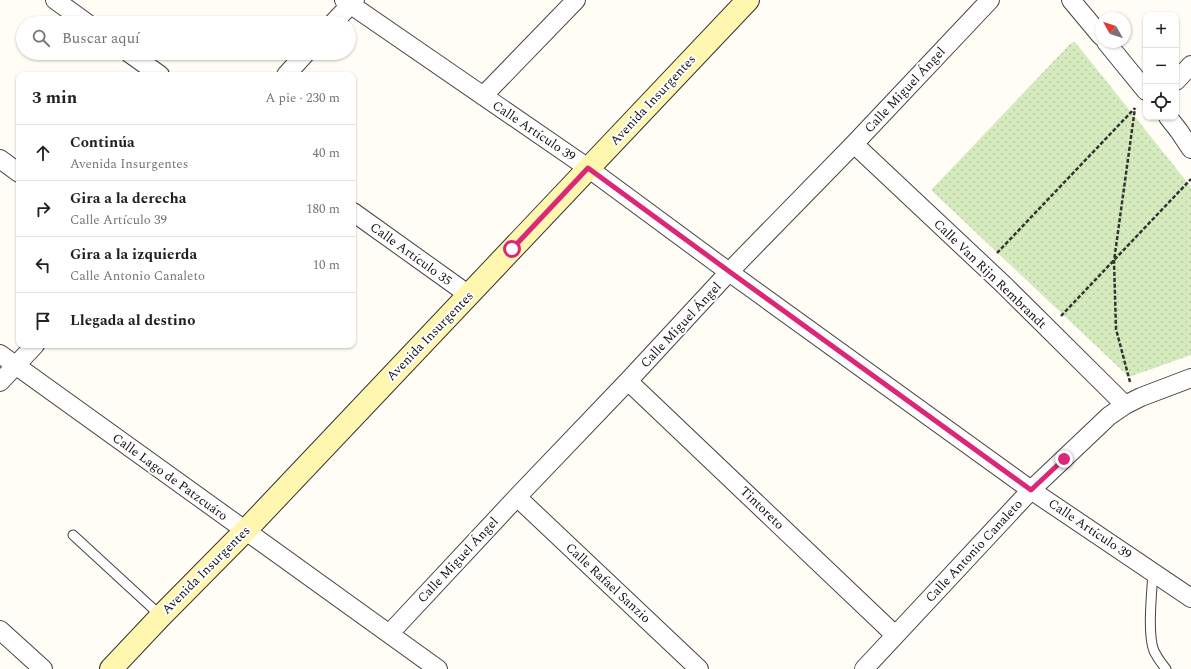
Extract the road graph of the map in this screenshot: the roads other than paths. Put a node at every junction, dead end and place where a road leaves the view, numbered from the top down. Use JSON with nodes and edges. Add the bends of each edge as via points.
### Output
{"nodes":[{"id":1,"x":55,"y":0,"type":"edge"},
{"id":2,"x":576,"y":0,"type":"edge"},
{"id":3,"x":748,"y":0,"type":"edge"},
{"id":4,"x":990,"y":0,"type":"edge"},
{"id":5,"x":1071,"y":0,"type":"edge"},
{"id":6,"x":350,"y":2,"type":"edge"},
{"id":7,"x":77,"y":16,"type":"edge"},
{"id":8,"x":339,"y":16,"type":"edge"},
{"id":9,"x":1095,"y":29,"type":"edge"},
{"id":10,"x":1111,"y":48,"type":"edge"},
{"id":11,"x":139,"y":60,"type":"edge"},
{"id":12,"x":300,"y":60,"type":"edge"},
{"id":13,"x":1191,"y":65,"type":"edge"},
{"id":14,"x":156,"y":72,"type":"edge"},
{"id":15,"x":289,"y":72,"type":"edge"},
{"id":16,"x":1179,"y":78,"type":"edge"},
{"id":17,"x":1143,"y":87,"type":"edge"},
{"id":18,"x":482,"y":96,"type":"junction"},
{"id":19,"x":1170,"y":120,"type":"edge"},
{"id":20,"x":854,"y":144,"type":"junction"},
{"id":21,"x":1191,"y":149,"type":"edge"},
{"id":22,"x":0,"y":159,"type":"edge"},
{"id":23,"x":588,"y":168,"type":"junction"},
{"id":24,"x":16,"y":171,"type":"edge"},
{"id":25,"x":356,"y":214,"type":"edge"},
{"id":26,"x":730,"y":272,"type":"junction"},
{"id":27,"x":469,"y":295,"type":"junction"},
{"id":28,"x":32,"y":348,"type":"edge"},
{"id":29,"x":0,"y":354,"type":"edge"},
{"id":30,"x":17,"y":365,"type":"junction"},
{"id":31,"x":1191,"y":378,"type":"edge"},
{"id":32,"x":628,"y":381,"type":"junction"},
{"id":33,"x":0,"y":382,"type":"edge"},
{"id":34,"x":1125,"y":405,"type":"junction"},
{"id":35,"x":1031,"y":490,"type":"junction"},
{"id":36,"x":517,"y":497,"type":"junction"},
{"id":37,"x":244,"y":531,"type":"junction"},
{"id":38,"x":73,"y":535,"type":"dead end"},
{"id":39,"x":1153,"y":572,"type":"junction"},
{"id":40,"x":1191,"y":598,"type":"edge"},
{"id":41,"x":161,"y":616,"type":"junction"},
{"id":42,"x":0,"y":630,"type":"edge"},
{"id":43,"x":390,"y":633,"type":"junction"},
{"id":44,"x":895,"y":635,"type":"junction"},
{"id":45,"x":43,"y":669,"type":"edge"},
{"id":46,"x":111,"y":669,"type":"edge"},
{"id":47,"x":438,"y":669,"type":"edge"},
{"id":48,"x":699,"y":669,"type":"edge"},
{"id":49,"x":864,"y":669,"type":"edge"},
{"id":50,"x":1166,"y":669,"type":"edge"}],
"edges":[{"from":1,"to":7,"type":"street"},
{"from":2,"to":18,"type":"street"},
{"from":3,"to":23,"type":"street","name":"Avenida Insurgentes"},
{"from":4,"to":20,"type":"street","name":"Calle Miguel Ángel"},
{"from":5,"to":9,"type":"street"},
{"from":6,"to":8,"type":"street"},
{"from":6,"to":18,"type":"street","name":"Calle Artículo 39"},
{"from":10,"to":17,"type":"street"},
{"from":11,"to":14,"type":"street"},
{"from":12,"to":15,"type":"street"},
{"from":13,"to":16,"type":"street"},
{"from":18,"to":23,"type":"street","name":"Calle Artículo 39"},
{"from":19,"to":21,"type":"street"},
{"from":20,"to":26,"type":"street","name":"Calle Miguel Ángel"},
{"from":20,"to":34,"type":"street","name":"Calle Van Rijn Rembrandt"},
{"from":22,"to":24,"type":"street"},
{"from":23,"to":26,"type":"street","name":"Calle Artículo 39"},
{"from":23,"to":27,"type":"street","name":"Avenida Insurgentes"},
{"from":25,"to":27,"type":"street","name":"Calle Artículo 35"},
{"from":26,"to":32,"type":"street","name":"Calle Miguel Ángel"},
{"from":26,"to":35,"type":"street","name":"Calle Artículo 39"},
{"from":27,"to":37,"type":"street","name":"Avenida Insurgentes"},
{"from":28,"to":30,"type":"street"},
{"from":29,"to":30,"type":"street","name":"Calle Lago de Patzcuáro"},
{"from":30,"to":33,"type":"street"},
{"from":30,"to":37,"type":"street","name":"Calle Lago de Patzcuáro"},
{"from":31,"to":34,"type":"street","name":"Calle Antonio Canaleto"},
{"from":32,"to":36,"type":"street","name":"Calle Miguel Ángel"},
{"from":32,"to":44,"type":"street","name":"Tintoreto"},
{"from":34,"to":35,"type":"street","name":"Calle Antonio Canaleto","via":[[1100,424]]},
{"from":35,"to":39,"type":"street","name":"Calle Artículo 39"},
{"from":35,"to":44,"type":"street","name":"Calle Antonio Canaleto"},
{"from":36,"to":43,"type":"street","name":"Calle Miguel Ángel"},
{"from":36,"to":48,"type":"street","name":"Calle Rafael Sanzio"},
{"from":37,"to":41,"type":"street","name":"Avenida Insurgentes"},
{"from":37,"to":43,"type":"street","name":"Calle Lago de Patzcuáro"},
{"from":38,"to":41,"type":"lane"},
{"from":39,"to":40,"type":"street","name":"Calle Artículo 39"},
{"from":39,"to":50,"type":"lane","via":[[1152,642],[1154,651]]},
{"from":41,"to":46,"type":"street","name":"Avenida Insurgentes"},
{"from":42,"to":45,"type":"street"},
{"from":43,"to":47,"type":"street","name":"Calle Lago de Patzcuáro"},
{"from":44,"to":49,"type":"street","name":"Calle Antonio Canaleto"}]}
